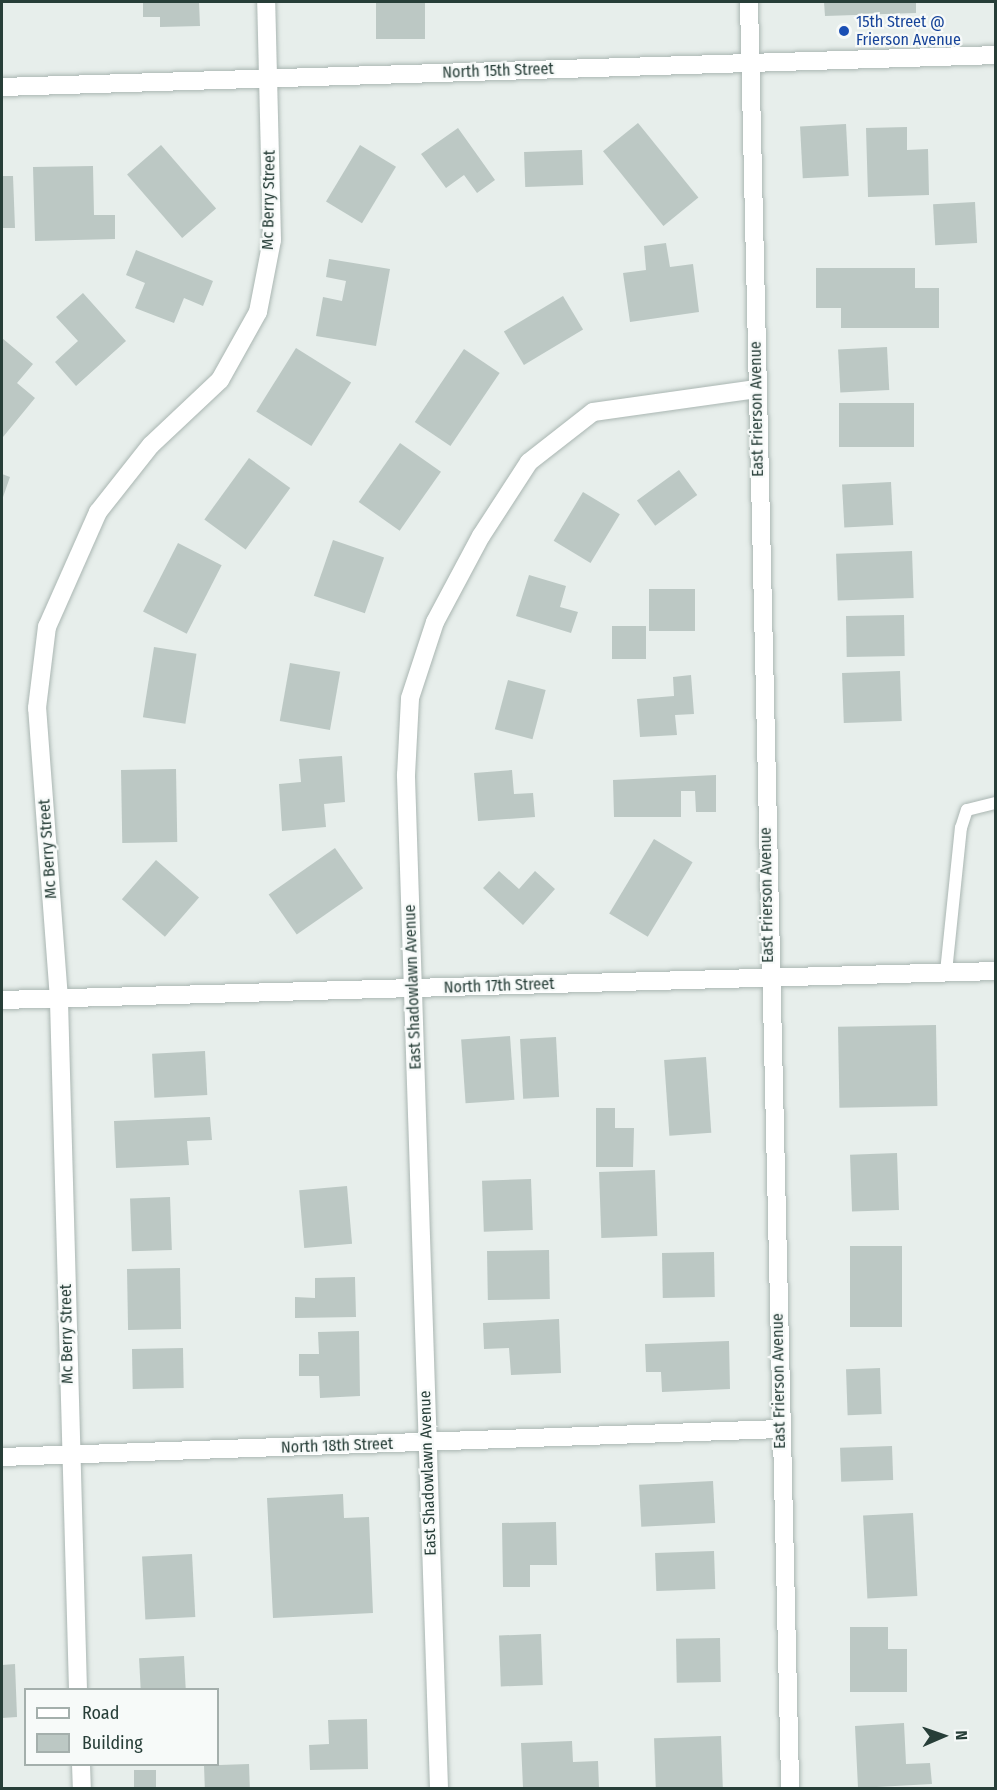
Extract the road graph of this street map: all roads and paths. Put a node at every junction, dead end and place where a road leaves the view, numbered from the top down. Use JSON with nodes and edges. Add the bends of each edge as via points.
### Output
{"nodes":[{"id":1,"x":266,"y":2,"type":"edge"},
{"id":2,"x":748,"y":2,"type":"edge"},
{"id":3,"x":996,"y":56,"type":"edge"},
{"id":4,"x":750,"y":63,"type":"junction"},
{"id":5,"x":268,"y":78,"type":"junction"},
{"id":6,"x":2,"y":87,"type":"edge"},
{"id":7,"x":756,"y":389,"type":"junction"},
{"id":8,"x":996,"y":803,"type":"edge"},
{"id":9,"x":996,"y":970,"type":"edge"},
{"id":10,"x":946,"y":972,"type":"junction"},
{"id":11,"x":769,"y":976,"type":"junction"},
{"id":12,"x":413,"y":988,"type":"junction"},
{"id":13,"x":59,"y":999,"type":"junction"},
{"id":14,"x":2,"y":1000,"type":"edge"},
{"id":15,"x":780,"y":1429,"type":"junction"},
{"id":16,"x":427,"y":1443,"type":"junction"},
{"id":17,"x":70,"y":1454,"type":"junction"},
{"id":18,"x":2,"y":1457,"type":"edge"},
{"id":19,"x":78,"y":1688,"type":"edge"},
{"id":20,"x":81,"y":1766,"type":"edge"},
{"id":21,"x":82,"y":1788,"type":"edge"},
{"id":22,"x":439,"y":1788,"type":"edge"},
{"id":23,"x":790,"y":1788,"type":"edge"}],
"edges":[{"from":1,"to":5,"type":"street","name":"Mc Berry Street"},
{"from":2,"to":4,"type":"street","name":"East Frierson Avenue"},
{"from":3,"to":4,"type":"street","name":"North 15th Street"},
{"from":4,"to":5,"type":"street","name":"North 15th Street"},
{"from":4,"to":7,"type":"street","name":"East Frierson Avenue"},
{"from":5,"to":6,"type":"street","name":"North 15th Street"},
{"from":5,"to":13,"type":"street","name":"Mc Berry Street","via":[[272,240],[258,312],[220,380],[151,445],[98,512],[47,627],[37,708]]},
{"from":7,"to":11,"type":"street","name":"East Frierson Avenue"},
{"from":7,"to":12,"type":"street","name":"East Shadowlawn Avenue","via":[[593,412],[529,462],[481,536],[435,622],[410,698],[406,775]]},
{"from":8,"to":10,"type":"lane","via":[[967,810],[961,828]]},
{"from":9,"to":10,"type":"street","name":"North 17th Street"},
{"from":10,"to":11,"type":"street","name":"North 17th Street"},
{"from":11,"to":12,"type":"street","name":"North 17th Street"},
{"from":11,"to":15,"type":"street","name":"East Frierson Avenue"},
{"from":12,"to":13,"type":"street","name":"North 17th Street"},
{"from":12,"to":16,"type":"street","name":"East Shadowlawn Avenue"},
{"from":13,"to":14,"type":"street","name":"North 17th Street"},
{"from":13,"to":17,"type":"street","name":"Mc Berry Street"},
{"from":15,"to":16,"type":"street","name":"North 18th Street"},
{"from":15,"to":23,"type":"street","name":"East Frierson Avenue"},
{"from":16,"to":17,"type":"street","name":"North 18th Street"},
{"from":16,"to":22,"type":"street","name":"East Shadowlawn Avenue"},
{"from":17,"to":18,"type":"street","name":"North 18th Street"},
{"from":17,"to":19,"type":"street","name":"Mc Berry Street"},
{"from":20,"to":21,"type":"street"}]}
